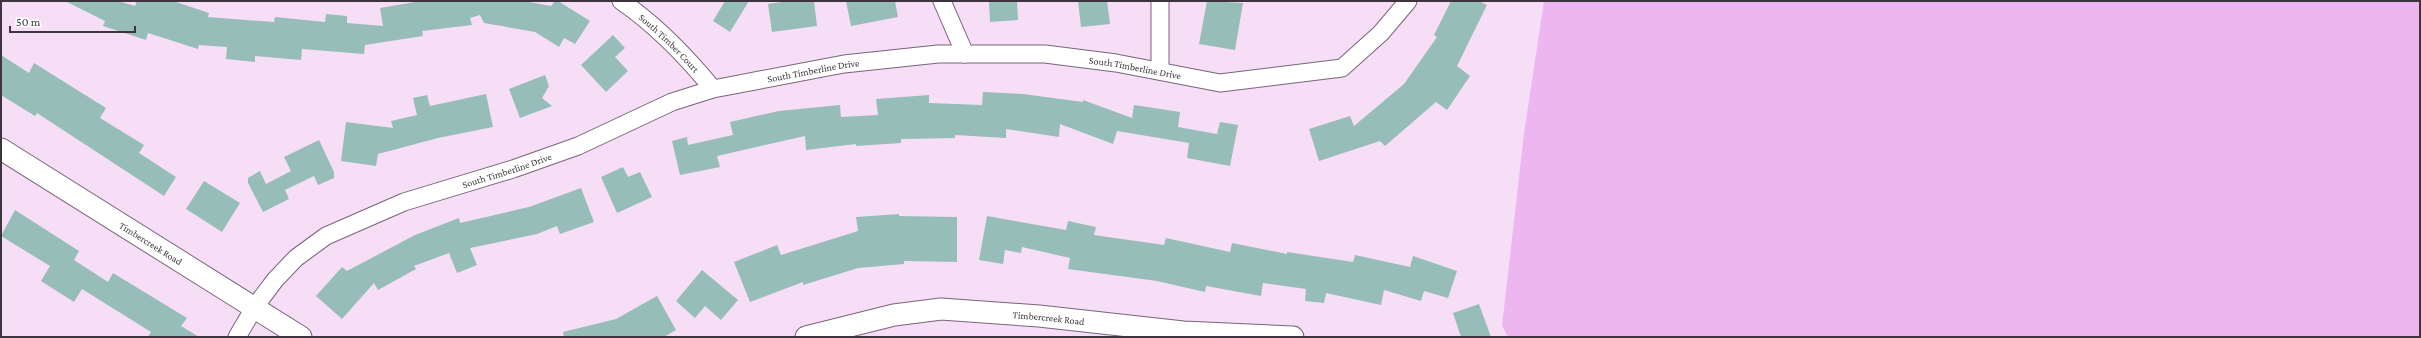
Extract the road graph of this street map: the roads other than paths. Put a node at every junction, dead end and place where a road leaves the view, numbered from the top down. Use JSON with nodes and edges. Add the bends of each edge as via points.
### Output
{"nodes":[{"id":1,"x":621,"y":1,"type":"edge"},
{"id":2,"x":942,"y":1,"type":"edge"},
{"id":3,"x":1160,"y":1,"type":"edge"},
{"id":4,"x":1406,"y":4,"type":"edge"},
{"id":5,"x":965,"y":54,"type":"junction"},
{"id":6,"x":1160,"y":71,"type":"junction"},
{"id":7,"x":713,"y":89,"type":"junction"},
{"id":8,"x":1,"y":149,"type":"edge"},
{"id":9,"x":254,"y":308,"type":"junction"},
{"id":10,"x":237,"y":337,"type":"edge"},
{"id":11,"x":301,"y":337,"type":"edge"},
{"id":12,"x":806,"y":337,"type":"edge"},
{"id":13,"x":1293,"y":337,"type":"edge"}],
"edges":[{"from":1,"to":7,"type":"street","name":"South Timber Court","via":[[661,33],[690,61]]},
{"from":2,"to":5,"type":"street"},
{"from":3,"to":6,"type":"street"},
{"from":4,"to":6,"type":"street","name":"South Timberline Drive","via":[[1381,33],[1342,68],[1220,83]]},
{"from":5,"to":6,"type":"street","name":"South Timberline Drive","via":[[1045,54]]},
{"from":5,"to":7,"type":"street","name":"South Timberline Drive","via":[[938,54],[844,64]]},
{"from":7,"to":9,"type":"street","name":"South Timberline Drive","via":[[672,102],[578,146],[404,202],[326,236],[296,258]]},
{"from":8,"to":9,"type":"street","name":"Timbercreek Road"},
{"from":9,"to":10,"type":"street","name":"South Timberline Drive"},
{"from":9,"to":11,"type":"street","name":"Timbercreek Road"},
{"from":12,"to":13,"type":"street","name":"Timbercreek Road","via":[[894,315],[941,309],[1039,316],[1183,332]]}]}
